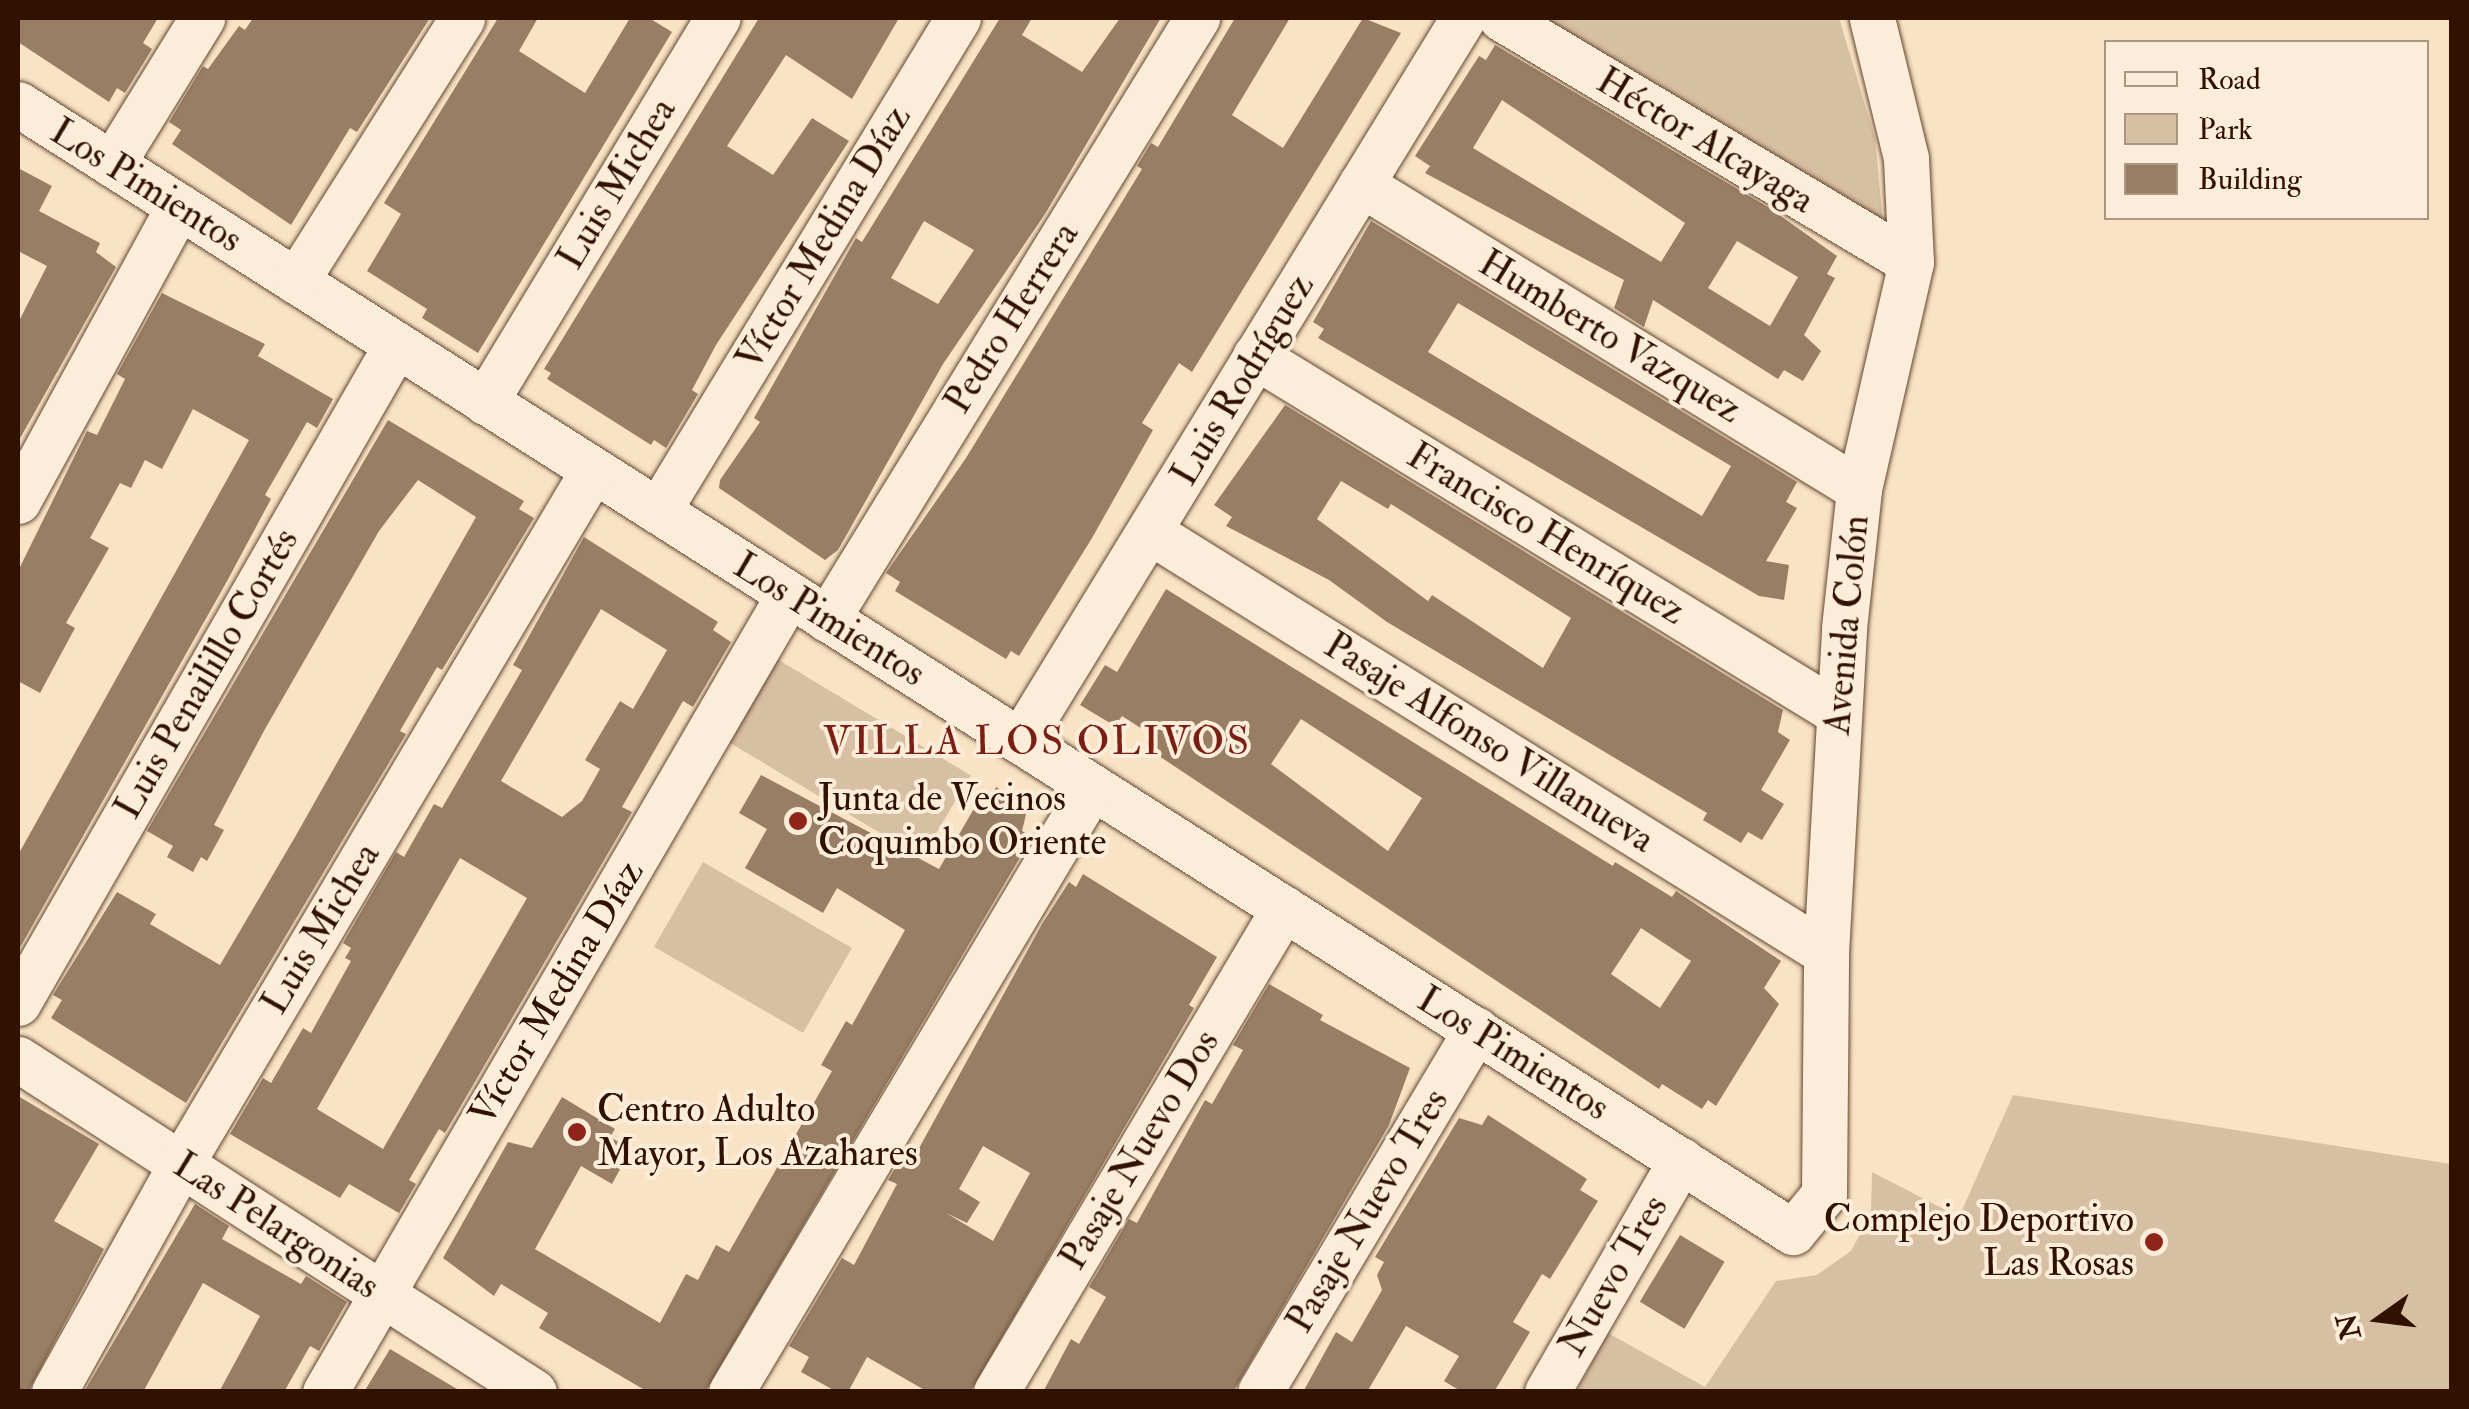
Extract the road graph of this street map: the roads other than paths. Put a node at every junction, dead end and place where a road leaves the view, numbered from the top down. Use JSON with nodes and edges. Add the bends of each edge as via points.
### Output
{"nodes":[{"id":1,"x":202,"y":18,"type":"edge"},
{"id":2,"x":462,"y":18,"type":"edge"},
{"id":3,"x":718,"y":18,"type":"edge"},
{"id":4,"x":958,"y":18,"type":"edge"},
{"id":5,"x":1197,"y":18,"type":"edge"},
{"id":6,"x":1463,"y":18,"type":"edge"},
{"id":7,"x":1501,"y":18,"type":"edge"},
{"id":8,"x":1872,"y":18,"type":"edge"},
{"id":9,"x":18,"y":104,"type":"edge"},
{"id":10,"x":112,"y":164,"type":"junction"},
{"id":11,"x":1360,"y":184,"type":"junction"},
{"id":12,"x":178,"y":206,"type":"junction"},
{"id":13,"x":1910,"y":262,"type":"junction"},
{"id":14,"x":296,"y":281,"type":"junction"},
{"id":15,"x":396,"y":345,"type":"junction"},
{"id":16,"x":1255,"y":356,"type":"junction"},
{"id":17,"x":486,"y":402,"type":"junction"},
{"id":18,"x":593,"y":470,"type":"junction"},
{"id":19,"x":1859,"y":489,"type":"junction"},
{"id":20,"x":18,"y":501,"type":"edge"},
{"id":21,"x":658,"y":510,"type":"junction"},
{"id":22,"x":1152,"y":533,"type":"junction"},
{"id":23,"x":789,"y":594,"type":"junction"},
{"id":24,"x":828,"y":619,"type":"junction"},
{"id":25,"x":1837,"y":712,"type":"junction"},
{"id":26,"x":1020,"y":741,"type":"junction"},
{"id":27,"x":1092,"y":786,"type":"junction"},
{"id":28,"x":1284,"y":908,"type":"junction"},
{"id":29,"x":1826,"y":953,"type":"junction"},
{"id":30,"x":18,"y":1003,"type":"edge"},
{"id":31,"x":1476,"y":1030,"type":"junction"},
{"id":32,"x":18,"y":1059,"type":"edge"},
{"id":33,"x":1681,"y":1160,"type":"junction"},
{"id":34,"x":181,"y":1164,"type":"junction"},
{"id":35,"x":1793,"y":1232,"type":"joint"},
{"id":36,"x":380,"y":1294,"type":"junction"},
{"id":37,"x":54,"y":1392,"type":"edge"},
{"id":38,"x":325,"y":1392,"type":"edge"},
{"id":39,"x":534,"y":1392,"type":"edge"},
{"id":40,"x":731,"y":1392,"type":"edge"},
{"id":41,"x":996,"y":1392,"type":"edge"},
{"id":42,"x":1260,"y":1392,"type":"edge"},
{"id":43,"x":1547,"y":1392,"type":"edge"}],
"edges":[{"from":1,"to":10,"type":"street"},
{"from":2,"to":14,"type":"street"},
{"from":3,"to":17,"type":"street","name":"Luis Michea"},
{"from":4,"to":21,"type":"street","name":"Víctor Medina Díaz"},
{"from":5,"to":24,"type":"street","name":"Pedro Herrera"},
{"from":6,"to":11,"type":"street","name":"Luis Rodríguez"},
{"from":7,"to":13,"type":"street","name":"Héctor Alcayaga"},
{"from":8,"to":13,"type":"street","name":"Avenida Colón","via":[[1903,140]]},
{"from":9,"to":10,"type":"street","name":"Los Pimientos"},
{"from":10,"to":12,"type":"street","name":"Los Pimientos"},
{"from":11,"to":16,"type":"street","name":"Luis Rodríguez"},
{"from":11,"to":19,"type":"street","name":"Humberto Vazquez"},
{"from":12,"to":14,"type":"street","name":"Los Pimientos"},
{"from":12,"to":20,"type":"street"},
{"from":13,"to":19,"type":"street","name":"Avenida Colón"},
{"from":14,"to":15,"type":"street","name":"Los Pimientos"},
{"from":15,"to":17,"type":"street","name":"Los Pimientos"},
{"from":15,"to":30,"type":"street","name":"Luis Penailillo Cortés"},
{"from":16,"to":22,"type":"street","name":"Luis Rodríguez"},
{"from":16,"to":25,"type":"street","name":"Francisco Henríquez"},
{"from":17,"to":18,"type":"street","name":"Los Pimientos"},
{"from":18,"to":21,"type":"street","name":"Los Pimientos"},
{"from":18,"to":34,"type":"street","name":"Luis Michea"},
{"from":19,"to":25,"type":"street","name":"Avenida Colón"},
{"from":21,"to":23,"type":"street","name":"Los Pimientos"},
{"from":22,"to":26,"type":"street","name":"Luis Rodríguez"},
{"from":22,"to":29,"type":"street","name":"Pasaje Alfonso Villanueva"},
{"from":23,"to":24,"type":"street","name":"Los Pimientos"},
{"from":23,"to":36,"type":"street","name":"Víctor Medina Díaz"},
{"from":24,"to":26,"type":"street","name":"Los Pimientos"},
{"from":25,"to":29,"type":"street","name":"Avenida Colón"},
{"from":26,"to":27,"type":"street","name":"Los Pimientos"},
{"from":27,"to":28,"type":"street","name":"Los Pimientos"},
{"from":27,"to":40,"type":"street"},
{"from":28,"to":31,"type":"street","name":"Los Pimientos"},
{"from":28,"to":41,"type":"street","name":"Pasaje Nuevo Dos"},
{"from":29,"to":35,"type":"street","name":"Avenida Colón","via":[[1824,1194]]},
{"from":31,"to":33,"type":"street","name":"Los Pimientos"},
{"from":31,"to":42,"type":"street","name":"Pasaje Nuevo Tres"},
{"from":32,"to":34,"type":"street","name":"Las Pelargonias"},
{"from":33,"to":35,"type":"street","name":"Los Pimientos"},
{"from":33,"to":43,"type":"street","name":"Nuevo Tres"},
{"from":34,"to":36,"type":"street","name":"Las Pelargonias"},
{"from":34,"to":37,"type":"street","name":"Luis Michea"},
{"from":36,"to":38,"type":"street","name":"Víctor Medina Díaz"},
{"from":36,"to":39,"type":"street","name":"Las Pelargonias"}]}
